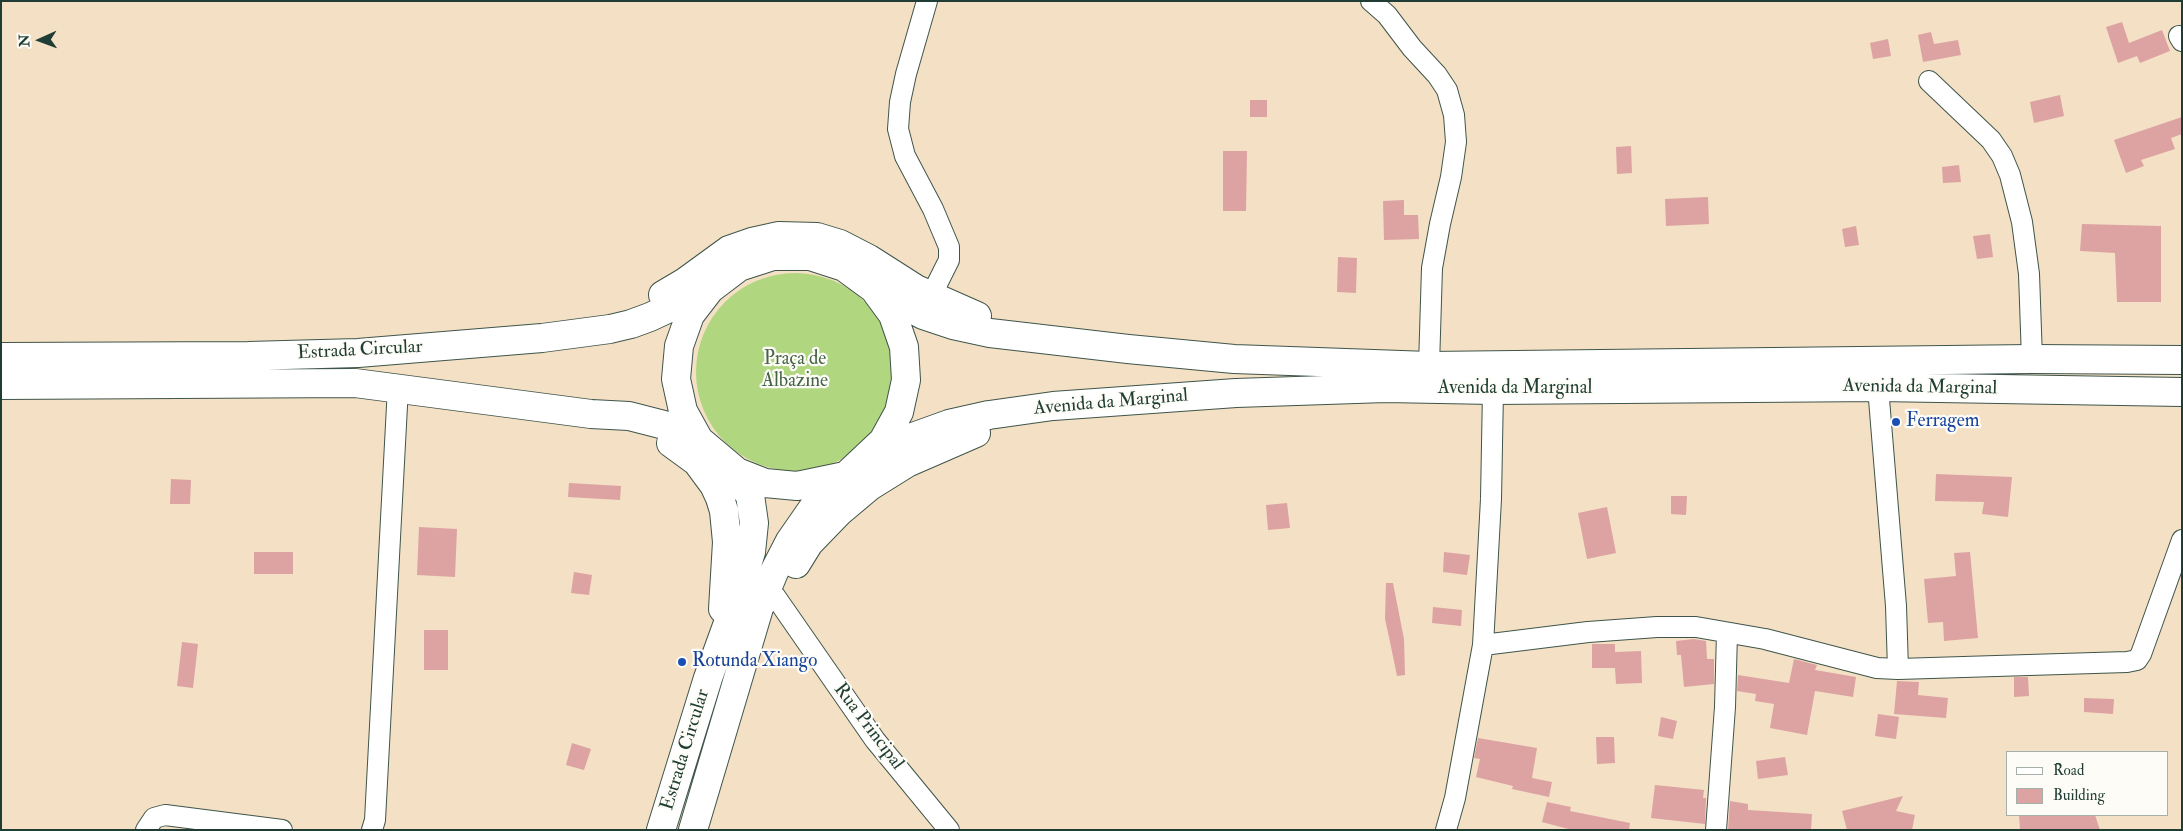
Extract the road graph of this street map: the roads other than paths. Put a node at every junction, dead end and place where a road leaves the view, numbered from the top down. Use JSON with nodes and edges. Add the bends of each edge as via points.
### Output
{"nodes":[{"id":1,"x":927,"y":1,"type":"edge"},
{"id":2,"x":1371,"y":1,"type":"edge"},
{"id":3,"x":1929,"y":81,"type":"dead end"},
{"id":4,"x":710,"y":289,"type":"junction"},
{"id":5,"x":874,"y":289,"type":"junction"},
{"id":6,"x":931,"y":296,"type":"junction"},
{"id":7,"x":1025,"y":336,"type":"junction"},
{"id":8,"x":542,"y":338,"type":"junction"},
{"id":9,"x":1,"y":357,"type":"edge"},
{"id":10,"x":2032,"y":359,"type":"junction"},
{"id":11,"x":2182,"y":360,"type":"edge"},
{"id":12,"x":1429,"y":366,"type":"junction"},
{"id":13,"x":1,"y":385,"type":"edge"},
{"id":14,"x":1878,"y":387,"type":"junction"},
{"id":15,"x":398,"y":388,"type":"junction"},
{"id":16,"x":1493,"y":390,"type":"junction"},
{"id":17,"x":2182,"y":392,"type":"edge"},
{"id":18,"x":1053,"y":406,"type":"junction"},
{"id":19,"x":592,"y":414,"type":"junction"},
{"id":20,"x":706,"y":446,"type":"junction"},
{"id":21,"x":852,"y":470,"type":"junction"},
{"id":22,"x":2181,"y":545,"type":"edge"},
{"id":23,"x":775,"y":596,"type":"junction"},
{"id":24,"x":1727,"y":633,"type":"junction"},
{"id":25,"x":722,"y":638,"type":"junction"},
{"id":26,"x":1483,"y":646,"type":"junction"},
{"id":27,"x":1898,"y":670,"type":"junction"},
{"id":28,"x":735,"y":684,"type":"junction"},
{"id":29,"x":1449,"y":829,"type":"edge"},
{"id":30,"x":146,"y":830,"type":"edge"},
{"id":31,"x":282,"y":830,"type":"edge"},
{"id":32,"x":372,"y":830,"type":"edge"},
{"id":33,"x":661,"y":830,"type":"edge"},
{"id":34,"x":693,"y":830,"type":"edge"},
{"id":35,"x":949,"y":830,"type":"edge"},
{"id":36,"x":1716,"y":830,"type":"edge"}],
"edges":[{"from":1,"to":6,"type":"street","via":[[906,74],[898,129],[905,156],[949,247],[949,260]]},
{"from":2,"to":12,"type":"street","via":[[1387,15],[1437,75],[1447,90],[1454,115],[1456,142],[1451,177],[1432,268]]},
{"from":3,"to":10,"type":"street","via":[[1991,140],[2010,175],[2022,222],[2029,274]]},
{"from":4,"to":5,"type":"main road","via":[[739,267],[773,256],[810,256],[844,267]]},
{"from":4,"to":8,"type":"main road","name":"Estrada Circular","via":[[631,324]]},
{"from":4,"to":20,"type":"main road","via":[[690,315],[679,346],[676,379],[683,411]]},
{"from":5,"to":7,"type":"main road","name":"Avenida da Marginal","via":[[923,315],[953,325]]},
{"from":5,"to":21,"type":"main road","name":"Estrada Circular","via":[[893,315],[904,347],[906,380],[899,412],[883,441]]},
{"from":6,"to":7,"type":"main road"},
{"from":6,"to":8,"type":"main road","via":[[840,244],[816,237],[778,236],[729,250],[649,303]]},
{"from":7,"to":12,"type":"main road","name":"Avenida da Marginal","via":[[1234,359]]},
{"from":8,"to":9,"type":"main road","name":"Estrada Circular","via":[[358,353]]},
{"from":10,"to":11,"type":"main road","name":"Avenida da Marginal"},
{"from":10,"to":12,"type":"main road","name":"Avenida da Marginal"},
{"from":13,"to":15,"type":"main road","name":"Estrada Circular","via":[[288,382],[356,383]]},
{"from":14,"to":16,"type":"main road","name":"Avenida da Marginal"},
{"from":14,"to":17,"type":"main road","name":"Avenida da Marginal"},
{"from":14,"to":27,"type":"street","via":[[1896,598]]},
{"from":15,"to":19,"type":"main road","name":"Estrada Circular"},
{"from":15,"to":32,"type":"street"},
{"from":16,"to":18,"type":"main road","name":"Avenida da Marginal","via":[[1386,388],[1236,393]]},
{"from":16,"to":26,"type":"street"},
{"from":18,"to":21,"type":"main road","name":"Avenida da Marginal","via":[[949,424],[910,438]]},
{"from":18,"to":23,"type":"main road","via":[[971,434],[907,463],[870,486],[838,512],[809,543]]},
{"from":19,"to":20,"type":"main road","name":"Estrada Circular","via":[[649,420]]},
{"from":19,"to":25,"type":"main road","via":[[672,443],[697,462],[714,485],[724,511],[727,542]]},
{"from":20,"to":21,"type":"main road","via":[[737,472],[765,483],[798,486]]},
{"from":20,"to":25,"type":"main road","name":"Estrada Circular","via":[[750,495],[754,523],[751,552]]},
{"from":21,"to":28,"type":"main road","name":"Estrada Circular","via":[[815,505],[790,541],[758,608]]},
{"from":22,"to":27,"type":"street","via":[[2137,660]]},
{"from":23,"to":28,"type":"main road"},
{"from":23,"to":35,"type":"street","name":"Rua Principal","via":[[875,740]]},
{"from":24,"to":26,"type":"street","via":[[1696,627],[1657,627],[1588,632]]},
{"from":24,"to":27,"type":"street"},
{"from":24,"to":36,"type":"street"},
{"from":25,"to":33,"type":"main road","name":"Estrada Circular"},
{"from":26,"to":29,"type":"street"},
{"from":28,"to":34,"type":"main road","name":"Estrada Circular"},
{"from":30,"to":31,"type":"street","via":[[154,818],[165,815]]}]}
